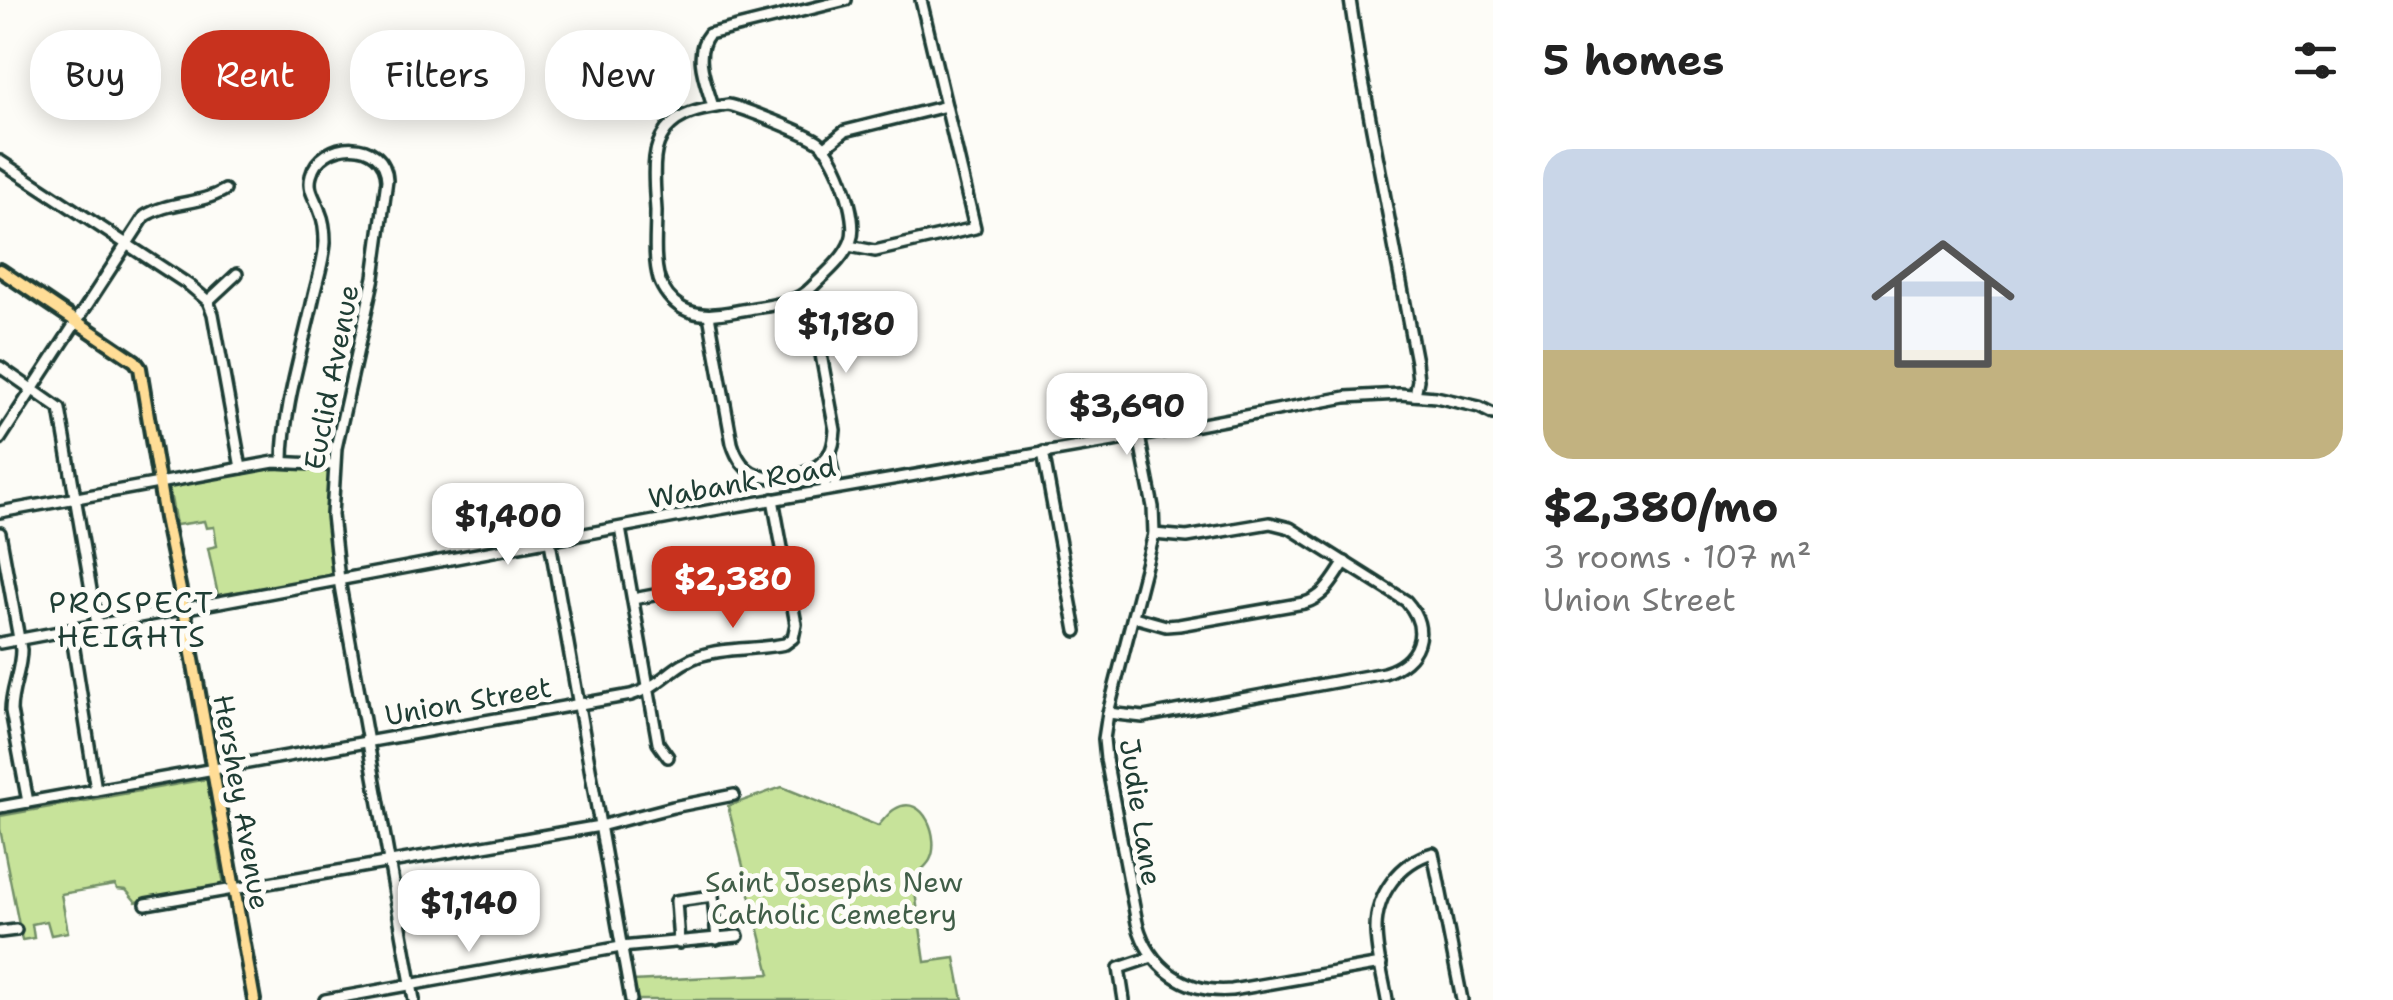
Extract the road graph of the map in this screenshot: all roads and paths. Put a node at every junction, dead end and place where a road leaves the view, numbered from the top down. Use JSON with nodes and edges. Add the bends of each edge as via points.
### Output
{"nodes":[{"id":1,"x":846,"y":0,"type":"edge"},
{"id":2,"x":921,"y":0,"type":"edge"},
{"id":3,"x":1350,"y":0,"type":"edge"},
{"id":4,"x":946,"y":106,"type":"junction"},
{"id":5,"x":713,"y":108,"type":"junction"},
{"id":6,"x":824,"y":148,"type":"junction"},
{"id":7,"x":0,"y":161,"type":"edge"},
{"id":8,"x":225,"y":190,"type":"dead end"},
{"id":9,"x":126,"y":245,"type":"junction"},
{"id":10,"x":849,"y":246,"type":"junction"},
{"id":11,"x":0,"y":270,"type":"edge"},
{"id":12,"x":237,"y":274,"type":"dead end"},
{"id":13,"x":810,"y":290,"type":"junction"},
{"id":14,"x":208,"y":302,"type":"junction"},
{"id":15,"x":709,"y":314,"type":"junction"},
{"id":16,"x":78,"y":321,"type":"junction"},
{"id":17,"x":0,"y":367,"type":"edge"},
{"id":18,"x":34,"y":390,"type":"junction"},
{"id":19,"x":1415,"y":395,"type":"junction"},
{"id":20,"x":1493,"y":414,"type":"edge"},
{"id":21,"x":1139,"y":436,"type":"junction"},
{"id":22,"x":0,"y":439,"type":"edge"},
{"id":23,"x":1043,"y":452,"type":"junction"},
{"id":24,"x":829,"y":454,"type":"junction"},
{"id":25,"x":282,"y":462,"type":"junction"},
{"id":26,"x":821,"y":464,"type":"junction"},
{"id":27,"x":334,"y":465,"type":"junction"},
{"id":28,"x":240,"y":468,"type":"junction"},
{"id":29,"x":159,"y":484,"type":"junction"},
{"id":30,"x":831,"y":489,"type":"junction"},
{"id":31,"x":76,"y":499,"type":"junction"},
{"id":32,"x":773,"y":499,"type":"junction"},
{"id":33,"x":0,"y":512,"type":"edge"},
{"id":34,"x":620,"y":528,"type":"junction"},
{"id":35,"x":0,"y":533,"type":"edge"},
{"id":36,"x":1154,"y":534,"type":"junction"},
{"id":37,"x":550,"y":542,"type":"junction"},
{"id":38,"x":1345,"y":562,"type":"junction"},
{"id":39,"x":786,"y":570,"type":"junction"},
{"id":40,"x":4,"y":577,"type":"edge"},
{"id":41,"x":339,"y":580,"type":"junction"},
{"id":42,"x":633,"y":598,"type":"junction"},
{"id":43,"x":184,"y":609,"type":"junction"},
{"id":44,"x":1134,"y":617,"type":"junction"},
{"id":45,"x":97,"y":626,"type":"junction"},
{"id":46,"x":71,"y":630,"type":"junction"},
{"id":47,"x":1076,"y":631,"type":"dead end"},
{"id":48,"x":19,"y":640,"type":"junction"},
{"id":49,"x":0,"y":643,"type":"edge"},
{"id":50,"x":649,"y":690,"type":"junction"},
{"id":51,"x":579,"y":704,"type":"junction"},
{"id":52,"x":1108,"y":713,"type":"junction"},
{"id":53,"x":368,"y":741,"type":"junction"},
{"id":54,"x":668,"y":757,"type":"dead end"},
{"id":55,"x":213,"y":770,"type":"junction"},
{"id":56,"x":96,"y":790,"type":"junction"},
{"id":57,"x":734,"y":795,"type":"dead end"},
{"id":58,"x":28,"y":802,"type":"junction"},
{"id":59,"x":0,"y":807,"type":"edge"},
{"id":60,"x":600,"y":826,"type":"junction"},
{"id":61,"x":390,"y":863,"type":"junction"},
{"id":62,"x":235,"y":890,"type":"junction"},
{"id":63,"x":146,"y":904,"type":"dead end"},
{"id":64,"x":16,"y":930,"type":"dead end"},
{"id":65,"x":0,"y":932,"type":"edge"},
{"id":66,"x":738,"y":936,"type":"dead end"},
{"id":67,"x":717,"y":938,"type":"junction"},
{"id":68,"x":679,"y":943,"type":"junction"},
{"id":69,"x":621,"y":947,"type":"junction"},
{"id":70,"x":1152,"y":957,"type":"junction"},
{"id":71,"x":1381,"y":964,"type":"junction"},
{"id":72,"x":411,"y":984,"type":"junction"},
{"id":73,"x":254,"y":1000,"type":"edge"},
{"id":74,"x":325,"y":1000,"type":"edge"},
{"id":75,"x":414,"y":1000,"type":"edge"},
{"id":76,"x":631,"y":1000,"type":"edge"},
{"id":77,"x":1124,"y":1000,"type":"edge"},
{"id":78,"x":1387,"y":1000,"type":"edge"},
{"id":79,"x":1462,"y":1000,"type":"edge"}],
"edges":[{"from":1,"to":5,"type":"street","via":[[709,34],[700,56]]},
{"from":2,"to":4,"type":"street"},
{"from":3,"to":19,"type":"street","via":[[1416,362]]},
{"from":4,"to":6,"type":"street","via":[[845,131]]},
{"from":4,"to":10,"type":"street","via":[[975,228],[875,251]]},
{"from":5,"to":6,"type":"street","via":[[734,106]]},
{"from":5,"to":15,"type":"street","via":[[673,122],[654,159],[659,278],[676,304]]},
{"from":6,"to":10,"type":"street","via":[[850,211]]},
{"from":7,"to":9,"type":"street"},
{"from":8,"to":9,"type":"street","via":[[150,212]]},
{"from":9,"to":14,"type":"street"},
{"from":9,"to":16,"type":"street"},
{"from":10,"to":13,"type":"street"},
{"from":11,"to":16,"type":"main road","name":"Hershey Avenue"},
{"from":12,"to":14,"type":"street"},
{"from":13,"to":15,"type":"street","via":[[775,305]]},
{"from":13,"to":24,"type":"street","via":[[834,421]]},
{"from":14,"to":28,"type":"street"},
{"from":15,"to":26,"type":"street","via":[[739,459],[769,478]]},
{"from":16,"to":18,"type":"street"},
{"from":16,"to":29,"type":"main road","name":"Hershey Avenue","via":[[138,364]]},
{"from":17,"to":18,"type":"street"},
{"from":18,"to":22,"type":"street"},
{"from":18,"to":31,"type":"street","via":[[60,409]]},
{"from":19,"to":20,"type":"street","name":"Wabank Road"},
{"from":19,"to":21,"type":"street","name":"Wabank Road","via":[[1346,397]]},
{"from":21,"to":23,"type":"street","name":"Wabank Road"},
{"from":21,"to":36,"type":"street","name":"Judie Lane"},
{"from":23,"to":30,"type":"street","name":"Wabank Road"},
{"from":23,"to":47,"type":"street"},
{"from":24,"to":26,"type":"street"},
{"from":24,"to":30,"type":"street"},
{"from":25,"to":27,"type":"street"},
{"from":25,"to":27,"type":"street","name":"Euclid Avenue","via":[[286,415],[324,248],[311,172],[328,153],[368,150],[385,167],[387,180]]},
{"from":25,"to":28,"type":"street"},
{"from":26,"to":30,"type":"street"},
{"from":27,"to":41,"type":"street","name":"Euclid Avenue"},
{"from":28,"to":29,"type":"street"},
{"from":29,"to":31,"type":"street"},
{"from":29,"to":43,"type":"main road","name":"Hershey Avenue"},
{"from":30,"to":32,"type":"street","name":"Wabank Road"},
{"from":31,"to":33,"type":"street"},
{"from":31,"to":45,"type":"street"},
{"from":32,"to":34,"type":"street","name":"Wabank Road"},
{"from":32,"to":39,"type":"street","name":"Union Street"},
{"from":34,"to":37,"type":"street","name":"Wabank Road"},
{"from":34,"to":42,"type":"street"},
{"from":35,"to":40,"type":"street"},
{"from":36,"to":38,"type":"street","via":[[1186,537],[1275,523]]},
{"from":36,"to":44,"type":"street","name":"Judie Lane"},
{"from":37,"to":41,"type":"street","name":"Wabank Road"},
{"from":37,"to":51,"type":"street"},
{"from":38,"to":44,"type":"street","via":[[1321,595],[1304,603],[1174,626]]},
{"from":38,"to":52,"type":"street","via":[[1414,611],[1418,641],[1396,669],[1143,717]]},
{"from":39,"to":42,"type":"street"},
{"from":39,"to":50,"type":"street","name":"Union Street","via":[[796,624],[789,641],[698,656]]},
{"from":40,"to":48,"type":"street"},
{"from":41,"to":43,"type":"street","name":"Wabank Road"},
{"from":41,"to":53,"type":"street","name":"Euclid Avenue"},
{"from":42,"to":50,"type":"street"},
{"from":43,"to":45,"type":"street","name":"Wabank Road"},
{"from":43,"to":55,"type":"main road","name":"Hershey Avenue"},
{"from":44,"to":52,"type":"street","name":"Judie Lane"},
{"from":45,"to":46,"type":"street","name":"Wabank Road"},
{"from":46,"to":48,"type":"street","name":"Wabank Road"},
{"from":46,"to":56,"type":"street"},
{"from":48,"to":49,"type":"street","name":"Wabank Road"},
{"from":48,"to":58,"type":"street","via":[[11,711]]},
{"from":50,"to":51,"type":"street","name":"Union Street"},
{"from":50,"to":54,"type":"street","via":[[658,742]]},
{"from":51,"to":53,"type":"street","name":"Union Street"},
{"from":51,"to":60,"type":"street"},
{"from":52,"to":70,"type":"street","name":"Judie Lane","via":[[1106,759],[1136,923]]},
{"from":53,"to":55,"type":"street","name":"Union Street"},
{"from":53,"to":61,"type":"street","name":"Euclid Avenue"},
{"from":55,"to":56,"type":"street","name":"Union Street"},
{"from":55,"to":62,"type":"main road","name":"Hershey Avenue"},
{"from":56,"to":58,"type":"street","name":"Union Street"},
{"from":57,"to":60,"type":"street"},
{"from":58,"to":59,"type":"street","name":"Union Street"},
{"from":60,"to":61,"type":"street"},
{"from":60,"to":69,"type":"street"},
{"from":61,"to":62,"type":"street"},
{"from":61,"to":72,"type":"street","name":"Euclid Avenue"},
{"from":62,"to":63,"type":"street"},
{"from":62,"to":73,"type":"main road","name":"Hershey Avenue"},
{"from":64,"to":65,"type":"street"},
{"from":66,"to":67,"type":"street"},
{"from":67,"to":68,"type":"street"},
{"from":67,"to":68,"type":"street","via":[[713,896],[676,900]]},
{"from":68,"to":69,"type":"street"},
{"from":69,"to":72,"type":"street"},
{"from":69,"to":76,"type":"street"},
{"from":70,"to":71,"type":"street","via":[[1182,983],[1213,991]]},
{"from":70,"to":77,"type":"street","via":[[1119,968]]},
{"from":71,"to":78,"type":"street"},
{"from":71,"to":79,"type":"street","via":[[1376,933],[1384,896],[1411,861],[1433,852]]},
{"from":72,"to":74,"type":"street"},
{"from":72,"to":75,"type":"street","name":"Euclid Avenue"}]}
